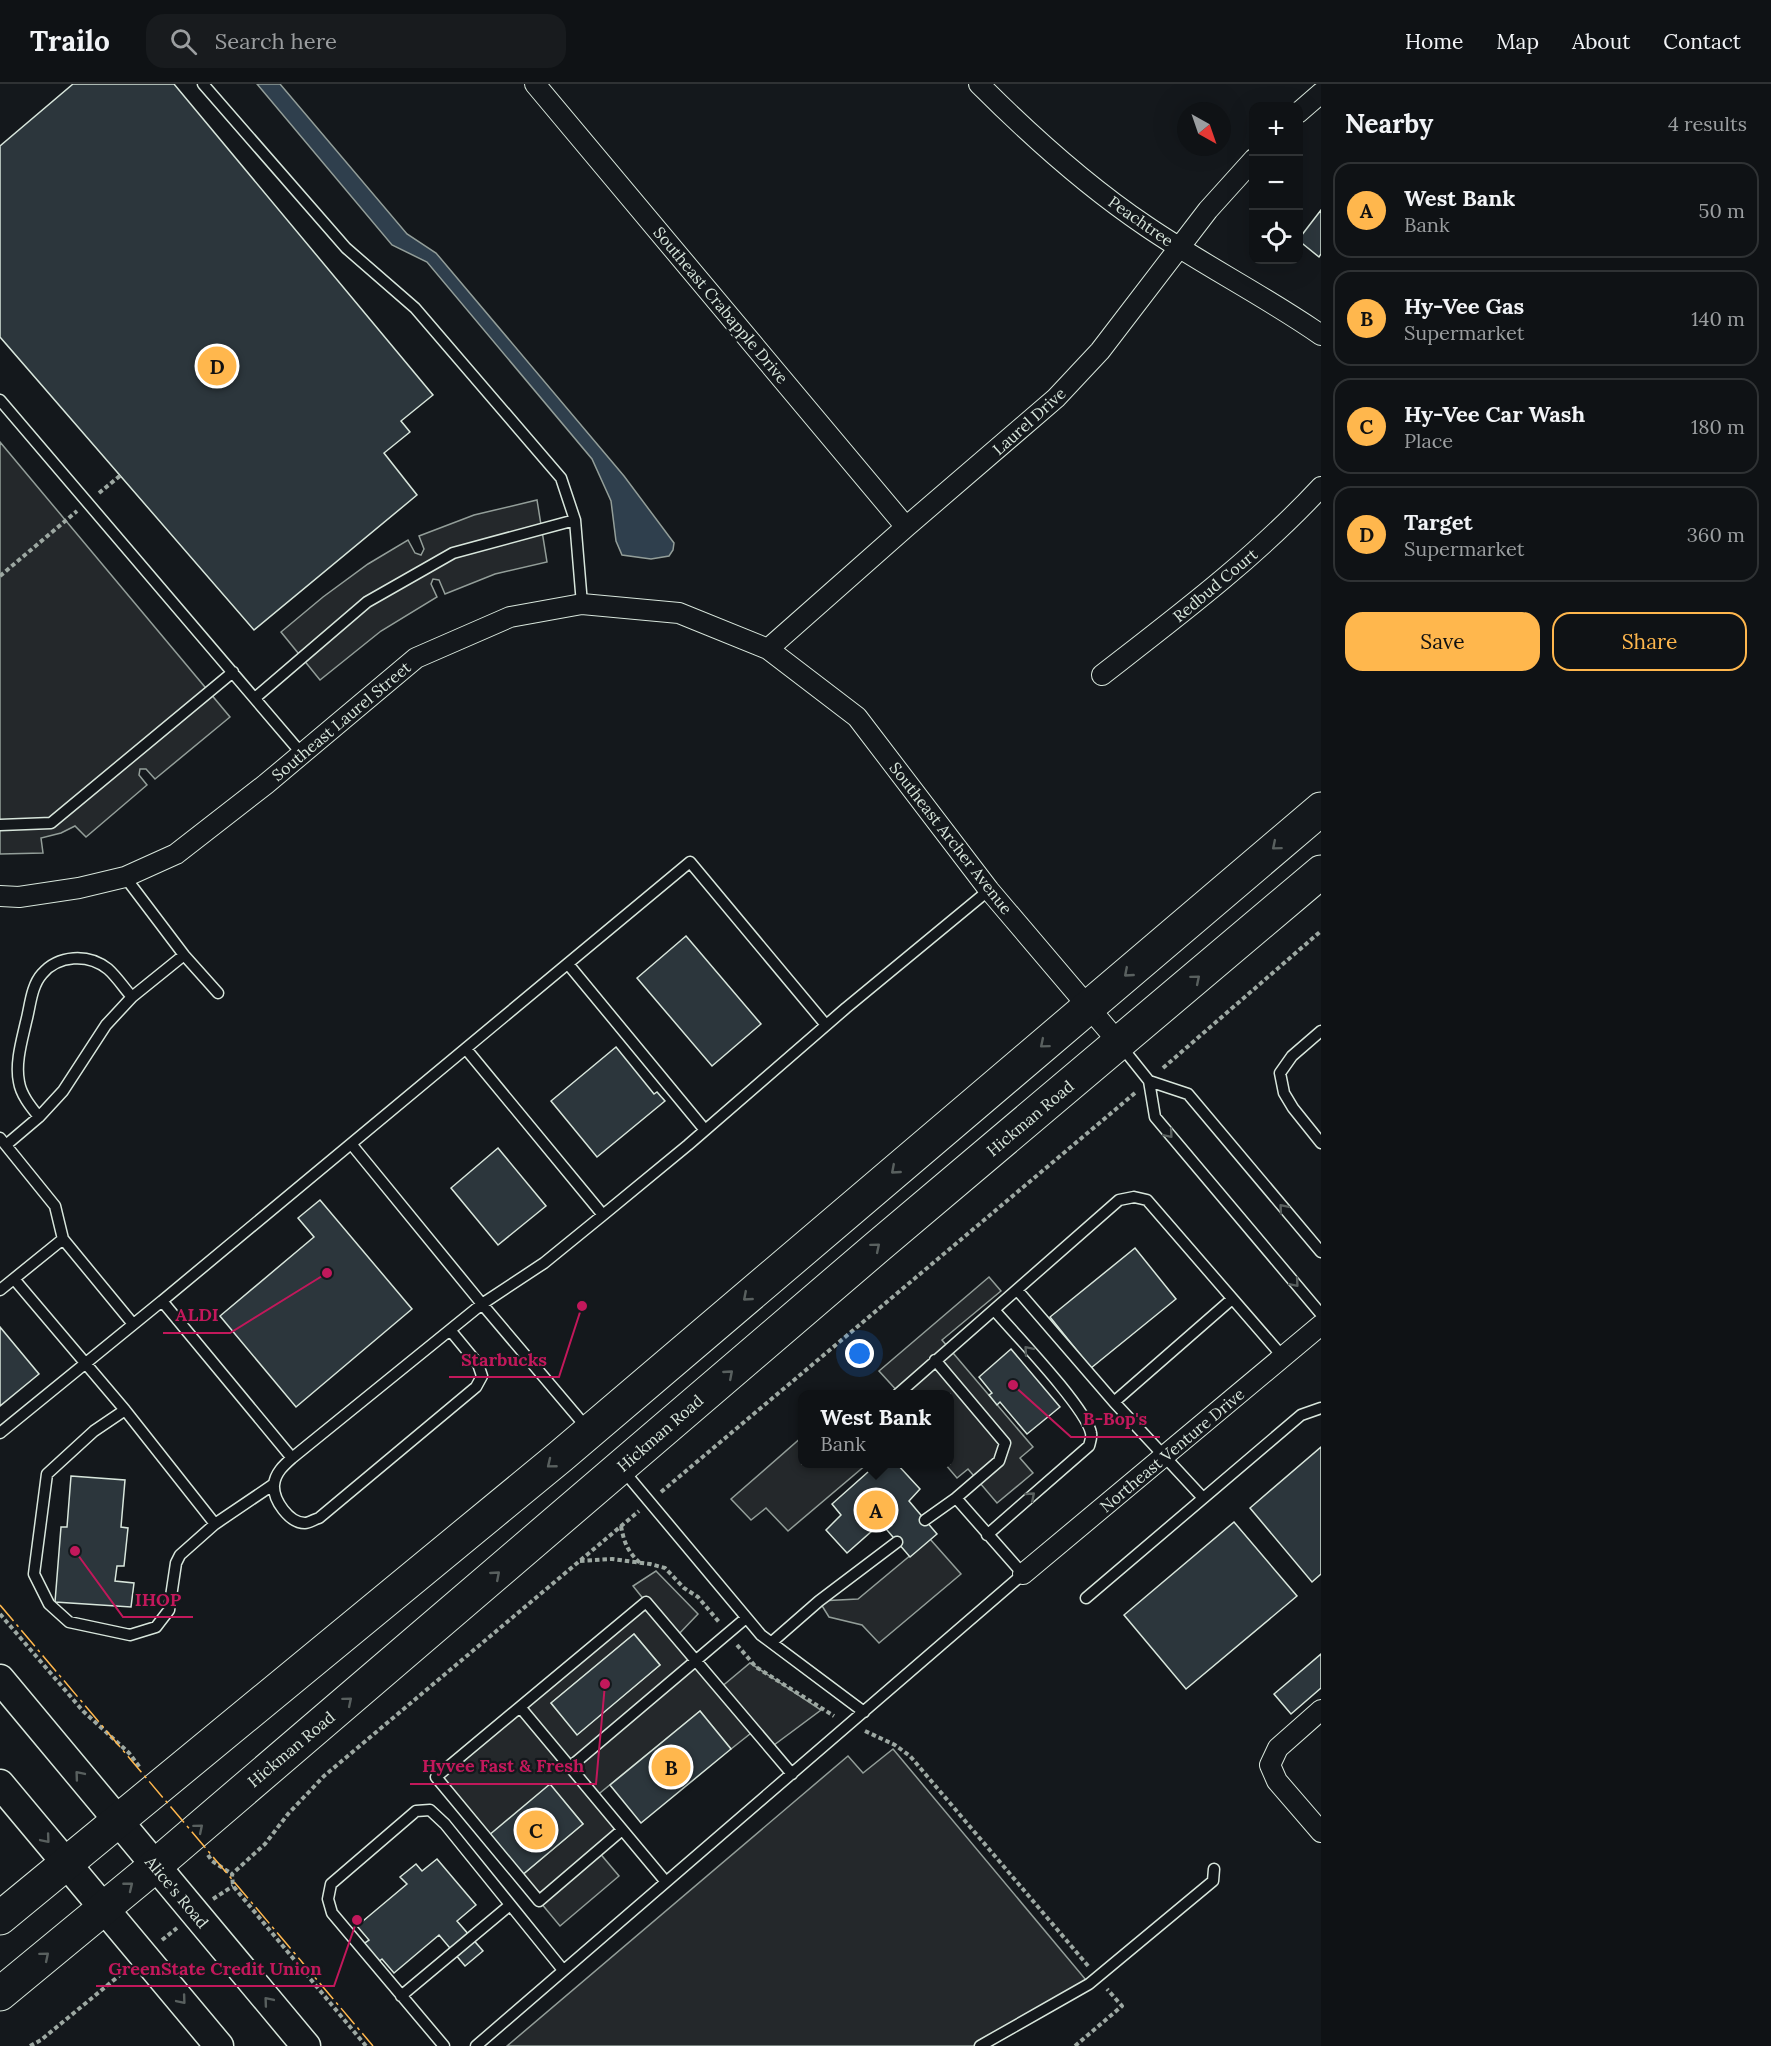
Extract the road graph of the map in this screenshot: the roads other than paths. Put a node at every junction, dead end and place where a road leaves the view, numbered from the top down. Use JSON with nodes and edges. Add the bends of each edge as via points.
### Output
{"nodes":[{"id":1,"x":203,"y":84,"type":"edge"},
{"id":2,"x":535,"y":84,"type":"edge"},
{"id":3,"x":979,"y":84,"type":"edge"},
{"id":4,"x":1321,"y":93,"type":"edge"},
{"id":5,"x":1303,"y":109,"type":"edge"},
{"id":6,"x":1249,"y":165,"type":"edge"},
{"id":7,"x":1178,"y":248,"type":"junction"},
{"id":8,"x":1321,"y":335,"type":"edge"},
{"id":9,"x":0,"y":400,"type":"edge"},
{"id":10,"x":1321,"y":487,"type":"edge"},
{"id":11,"x":575,"y":520,"type":"junction"},
{"id":12,"x":906,"y":527,"type":"junction"},
{"id":13,"x":582,"y":604,"type":"junction"},
{"id":14,"x":768,"y":649,"type":"junction"},
{"id":15,"x":233,"y":672,"type":"junction"},
{"id":16,"x":1102,"y":675,"type":"dead end"},
{"id":17,"x":255,"y":698,"type":"junction"},
{"id":18,"x":302,"y":754,"type":"junction"},
{"id":19,"x":1321,"y":809,"type":"edge"},
{"id":20,"x":0,"y":825,"type":"edge"},
{"id":21,"x":1321,"y":872,"type":"edge"},
{"id":22,"x":124,"y":877,"type":"junction"},
{"id":23,"x":989,"y":890,"type":"junction"},
{"id":24,"x":0,"y":896,"type":"edge"},
{"id":25,"x":184,"y":955,"type":"junction"},
{"id":26,"x":568,"y":964,"type":"junction"},
{"id":27,"x":218,"y":993,"type":"dead end"},
{"id":28,"x":132,"y":997,"type":"junction"},
{"id":29,"x":1089,"y":1007,"type":"junction"},
{"id":30,"x":826,"y":1025,"type":"junction"},
{"id":31,"x":1321,"y":1031,"type":"edge"},
{"id":32,"x":1119,"y":1044,"type":"junction"},
{"id":33,"x":466,"y":1049,"type":"junction"},
{"id":34,"x":1149,"y":1081,"type":"junction"},
{"id":35,"x":39,"y":1118,"type":"junction"},
{"id":36,"x":705,"y":1130,"type":"junction"},
{"id":37,"x":3,"y":1141,"type":"edge"},
{"id":38,"x":1321,"y":1143,"type":"edge"},
{"id":39,"x":352,"y":1145,"type":"junction"},
{"id":40,"x":603,"y":1215,"type":"junction"},
{"id":41,"x":63,"y":1239,"type":"junction"},
{"id":42,"x":1321,"y":1252,"type":"edge"},
{"id":43,"x":14,"y":1279,"type":"junction"},
{"id":44,"x":0,"y":1290,"type":"edge"},
{"id":45,"x":1018,"y":1291,"type":"junction"},
{"id":46,"x":1232,"y":1299,"type":"junction"},
{"id":47,"x":162,"y":1301,"type":"junction"},
{"id":48,"x":482,"y":1305,"type":"junction"},
{"id":49,"x":995,"y":1311,"type":"junction"},
{"id":50,"x":1321,"y":1314,"type":"edge"},
{"id":51,"x":133,"y":1324,"type":"junction"},
{"id":52,"x":1321,"y":1325,"type":"edge"},
{"id":53,"x":450,"y":1330,"type":"junction"},
{"id":54,"x":1283,"y":1357,"type":"junction"},
{"id":55,"x":935,"y":1360,"type":"junction"},
{"id":56,"x":86,"y":1363,"type":"junction"},
{"id":57,"x":903,"y":1390,"type":"edge"},
{"id":58,"x":1114,"y":1402,"type":"junction"},
{"id":59,"x":1321,"y":1408,"type":"edge"},
{"id":60,"x":125,"y":1410,"type":"junction"},
{"id":61,"x":590,"y":1431,"type":"junction"},
{"id":62,"x":0,"y":1433,"type":"edge"},
{"id":63,"x":1165,"y":1456,"type":"junction"},
{"id":64,"x":292,"y":1458,"type":"junction"},
{"id":65,"x":620,"y":1467,"type":"junction"},
{"id":66,"x":274,"y":1484,"type":"junction"},
{"id":67,"x":956,"y":1498,"type":"junction"},
{"id":68,"x":1203,"y":1498,"type":"junction"},
{"id":69,"x":925,"y":1520,"type":"dead end"},
{"id":70,"x":215,"y":1524,"type":"junction"},
{"id":71,"x":987,"y":1534,"type":"junction"},
{"id":72,"x":897,"y":1542,"type":"dead end"},
{"id":73,"x":1023,"y":1574,"type":"junction"},
{"id":74,"x":1086,"y":1598,"type":"dead end"},
{"id":75,"x":746,"y":1618,"type":"junction"},
{"id":76,"x":772,"y":1642,"type":"junction"},
{"id":77,"x":696,"y":1661,"type":"junction"},
{"id":78,"x":0,"y":1679,"type":"edge"},
{"id":79,"x":520,"y":1707,"type":"junction"},
{"id":80,"x":1321,"y":1710,"type":"edge"},
{"id":81,"x":864,"y":1712,"type":"junction"},
{"id":82,"x":570,"y":1767,"type":"junction"},
{"id":83,"x":792,"y":1774,"type":"junction"},
{"id":84,"x":0,"y":1784,"type":"edge"},
{"id":85,"x":117,"y":1820,"type":"junction"},
{"id":86,"x":622,"y":1830,"type":"junction"},
{"id":87,"x":1321,"y":1832,"type":"edge"},
{"id":88,"x":66,"y":1862,"type":"junction"},
{"id":89,"x":155,"y":1866,"type":"junction"},
{"id":90,"x":1214,"y":1869,"type":"dead end"},
{"id":91,"x":666,"y":1882,"type":"junction"},
{"id":92,"x":510,"y":1905,"type":"junction"},
{"id":93,"x":104,"y":1907,"type":"junction"},
{"id":94,"x":0,"y":1918,"type":"edge"},
{"id":95,"x":563,"y":1970,"type":"junction"},
{"id":96,"x":0,"y":1994,"type":"edge"},
{"id":97,"x":401,"y":1996,"type":"junction"},
{"id":98,"x":219,"y":2046,"type":"edge"},
{"id":99,"x":306,"y":2046,"type":"edge"},
{"id":100,"x":444,"y":2046,"type":"edge"},
{"id":101,"x":476,"y":2046,"type":"edge"},
{"id":102,"x":980,"y":2046,"type":"edge"}],
"edges":[{"from":1,"to":11,"type":"lane","via":[[346,248],[415,308],[561,478]]},
{"from":2,"to":12,"type":"street","name":"Southeast Crabapple Drive"},
{"from":3,"to":7,"type":"street","name":"Peachtree","via":[[1086,183]]},
{"from":4,"to":5,"type":"street"},
{"from":6,"to":7,"type":"street","name":"Laurel Drive"},
{"from":7,"to":8,"type":"street","name":"Peachtree"},
{"from":7,"to":12,"type":"street","name":"Laurel Drive","via":[[1100,351],[1056,398]]},
{"from":9,"to":15,"type":"lane"},
{"from":10,"to":16,"type":"street","name":"Redbud Court","via":[[1238,567]]},
{"from":11,"to":13,"type":"lane"},
{"from":11,"to":17,"type":"lane","via":[[453,553],[367,602]]},
{"from":12,"to":14,"type":"street","name":"Laurel Drive"},
{"from":13,"to":14,"type":"street","name":"Southeast Laurel Street","via":[[679,613]]},
{"from":13,"to":18,"type":"street","name":"Southeast Laurel Street","via":[[510,617],[416,658]]},
{"from":14,"to":23,"type":"street","name":"Southeast Archer Avenue","via":[[857,717]]},
{"from":15,"to":17,"type":"lane"},
{"from":15,"to":20,"type":"lane","via":[[51,823]]},
{"from":17,"to":18,"type":"lane"},
{"from":18,"to":22,"type":"street","name":"Southeast Laurel Street","via":[[176,854]]},
{"from":19,"to":29,"type":"highway","one_way":true},
{"from":32,"to":21,"type":"highway","name":"Hickman Road","one_way":true},
{"from":22,"to":24,"type":"street","name":"Southeast Laurel Street","via":[[79,888]]},
{"from":22,"to":25,"type":"lane"},
{"from":23,"to":29,"type":"street","name":"Southeast Archer Avenue"},
{"from":23,"to":30,"type":"lane"},
{"from":25,"to":27,"type":"lane"},
{"from":25,"to":28,"type":"lane"},
{"from":26,"to":30,"type":"lane","via":[[690,862]]},
{"from":26,"to":33,"type":"lane"},
{"from":26,"to":36,"type":"lane"},
{"from":28,"to":35,"type":"lane","via":[[106,1025],[63,1091]]},
{"from":28,"to":35,"type":"lane","via":[[107,968],[90,960],[74,957],[56,963],[40,975],[20,1053],[19,1081]]},
{"from":29,"to":32,"type":"street","name":"Southeast Archer Avenue"},
{"from":29,"to":61,"type":"highway","one_way":true},
{"from":30,"to":36,"type":"lane"},
{"from":31,"to":38,"type":"lane","via":[[1292,1056],[1280,1073],[1284,1093]]},
{"from":32,"to":34,"type":"lane"},
{"from":65,"to":32,"type":"highway","name":"Hickman Road","one_way":true},
{"from":33,"to":39,"type":"lane"},
{"from":33,"to":40,"type":"lane"},
{"from":42,"to":34,"type":"lane","one_way":true,"via":[[1188,1094]]},
{"from":34,"to":50,"type":"lane","one_way":true,"via":[[1155,1117]]},
{"from":35,"to":37,"type":"lane"},
{"from":36,"to":40,"type":"lane"},
{"from":37,"to":41,"type":"lane","via":[[55,1206]]},
{"from":39,"to":47,"type":"lane"},
{"from":39,"to":48,"type":"lane"},
{"from":40,"to":48,"type":"lane","via":[[544,1263]]},
{"from":41,"to":43,"type":"lane"},
{"from":41,"to":51,"type":"lane"},
{"from":43,"to":44,"type":"lane"},
{"from":43,"to":56,"type":"lane"},
{"from":45,"to":46,"type":"lane","via":[[1119,1200],[1134,1197],[1147,1200]]},
{"from":45,"to":49,"type":"lane"},
{"from":45,"to":58,"type":"lane"},
{"from":46,"to":54,"type":"lane"},
{"from":46,"to":58,"type":"lane"},
{"from":47,"to":51,"type":"lane"},
{"from":47,"to":64,"type":"lane"},
{"from":48,"to":53,"type":"lane"},
{"from":48,"to":61,"type":"lane"},
{"from":49,"to":55,"type":"lane"},
{"from":71,"to":49,"type":"lane","one_way":true,"via":[[1089,1446],[1092,1435],[1086,1420],[1063,1390]]},
{"from":51,"to":56,"type":"lane"},
{"from":52,"to":54,"type":"street","name":"Northeast Venture Drive"},
{"from":53,"to":64,"type":"lane"},
{"from":53,"to":66,"type":"lane","via":[[478,1364],[482,1376],[466,1396],[319,1518],[306,1523],[294,1519],[276,1499]]},
{"from":54,"to":63,"type":"street","name":"Northeast Venture Drive"},
{"from":55,"to":57,"type":"lane"},
{"from":55,"to":67,"type":"lane","via":[[1005,1443],[999,1461]]},
{"from":56,"to":60,"type":"lane"},
{"from":56,"to":62,"type":"lane"},
{"from":58,"to":63,"type":"lane"},
{"from":59,"to":68,"type":"lane","via":[[1301,1415]]},
{"from":60,"to":70,"type":"lane"},
{"from":60,"to":70,"type":"lane","via":[[94,1431],[47,1474],[34,1574],[49,1604],[69,1622],[130,1635],[156,1627],[169,1610],[180,1555]]},
{"from":61,"to":85,"type":"highway","one_way":true},
{"from":63,"to":68,"type":"lane"},
{"from":63,"to":73,"type":"street","name":"Northeast Venture Drive"},
{"from":64,"to":66,"type":"lane","via":[[280,1470]]},
{"from":65,"to":75,"type":"lane"},
{"from":89,"to":65,"type":"highway","name":"Hickman Road","one_way":true},
{"from":66,"to":70,"type":"lane"},
{"from":67,"to":69,"type":"lane"},
{"from":67,"to":71,"type":"lane"},
{"from":68,"to":74,"type":"lane"},
{"from":71,"to":73,"type":"lane"},
{"from":72,"to":76,"type":"lane"},
{"from":73,"to":81,"type":"lane"},
{"from":75,"to":76,"type":"lane"},
{"from":75,"to":77,"type":"lane"},
{"from":76,"to":81,"type":"lane"},
{"from":77,"to":79,"type":"lane","via":[[646,1602]]},
{"from":77,"to":82,"type":"lane"},
{"from":77,"to":83,"type":"lane"},
{"from":85,"to":78,"type":"main road","name":"Alice's Road","one_way":true},
{"from":79,"to":82,"type":"lane"},
{"from":79,"to":86,"type":"lane","via":[[436,1778],[539,1901]]},
{"from":80,"to":87,"type":"street","via":[[1278,1748],[1270,1765],[1277,1781]]},
{"from":81,"to":83,"type":"lane"},
{"from":82,"to":86,"type":"lane"},
{"from":83,"to":91,"type":"lane"},
{"from":84,"to":88,"type":"main road","one_way":true},
{"from":85,"to":88,"type":"highway"},
{"from":85,"to":89,"type":"main road","name":"Alice's Road"},
{"from":86,"to":91,"type":"lane"},
{"from":88,"to":93,"type":"main road"},
{"from":88,"to":94,"type":"highway"},
{"from":93,"to":89,"type":"highway","name":"Hickman Road","one_way":true},
{"from":99,"to":89,"type":"main road","name":"Alice's Road","one_way":true},
{"from":90,"to":102,"type":"lane","via":[[1214,1881],[1098,1978]]},
{"from":91,"to":95,"type":"lane"},
{"from":92,"to":95,"type":"lane"},
{"from":92,"to":97,"type":"lane"},
{"from":92,"to":97,"type":"lane","via":[[445,1824],[430,1810],[416,1811],[331,1884],[328,1899],[332,1913]]},
{"from":96,"to":93,"type":"highway","name":"Hickman Road","one_way":true},
{"from":93,"to":98,"type":"main road","one_way":true},
{"from":95,"to":101,"type":"lane"},
{"from":97,"to":100,"type":"lane"}]}
